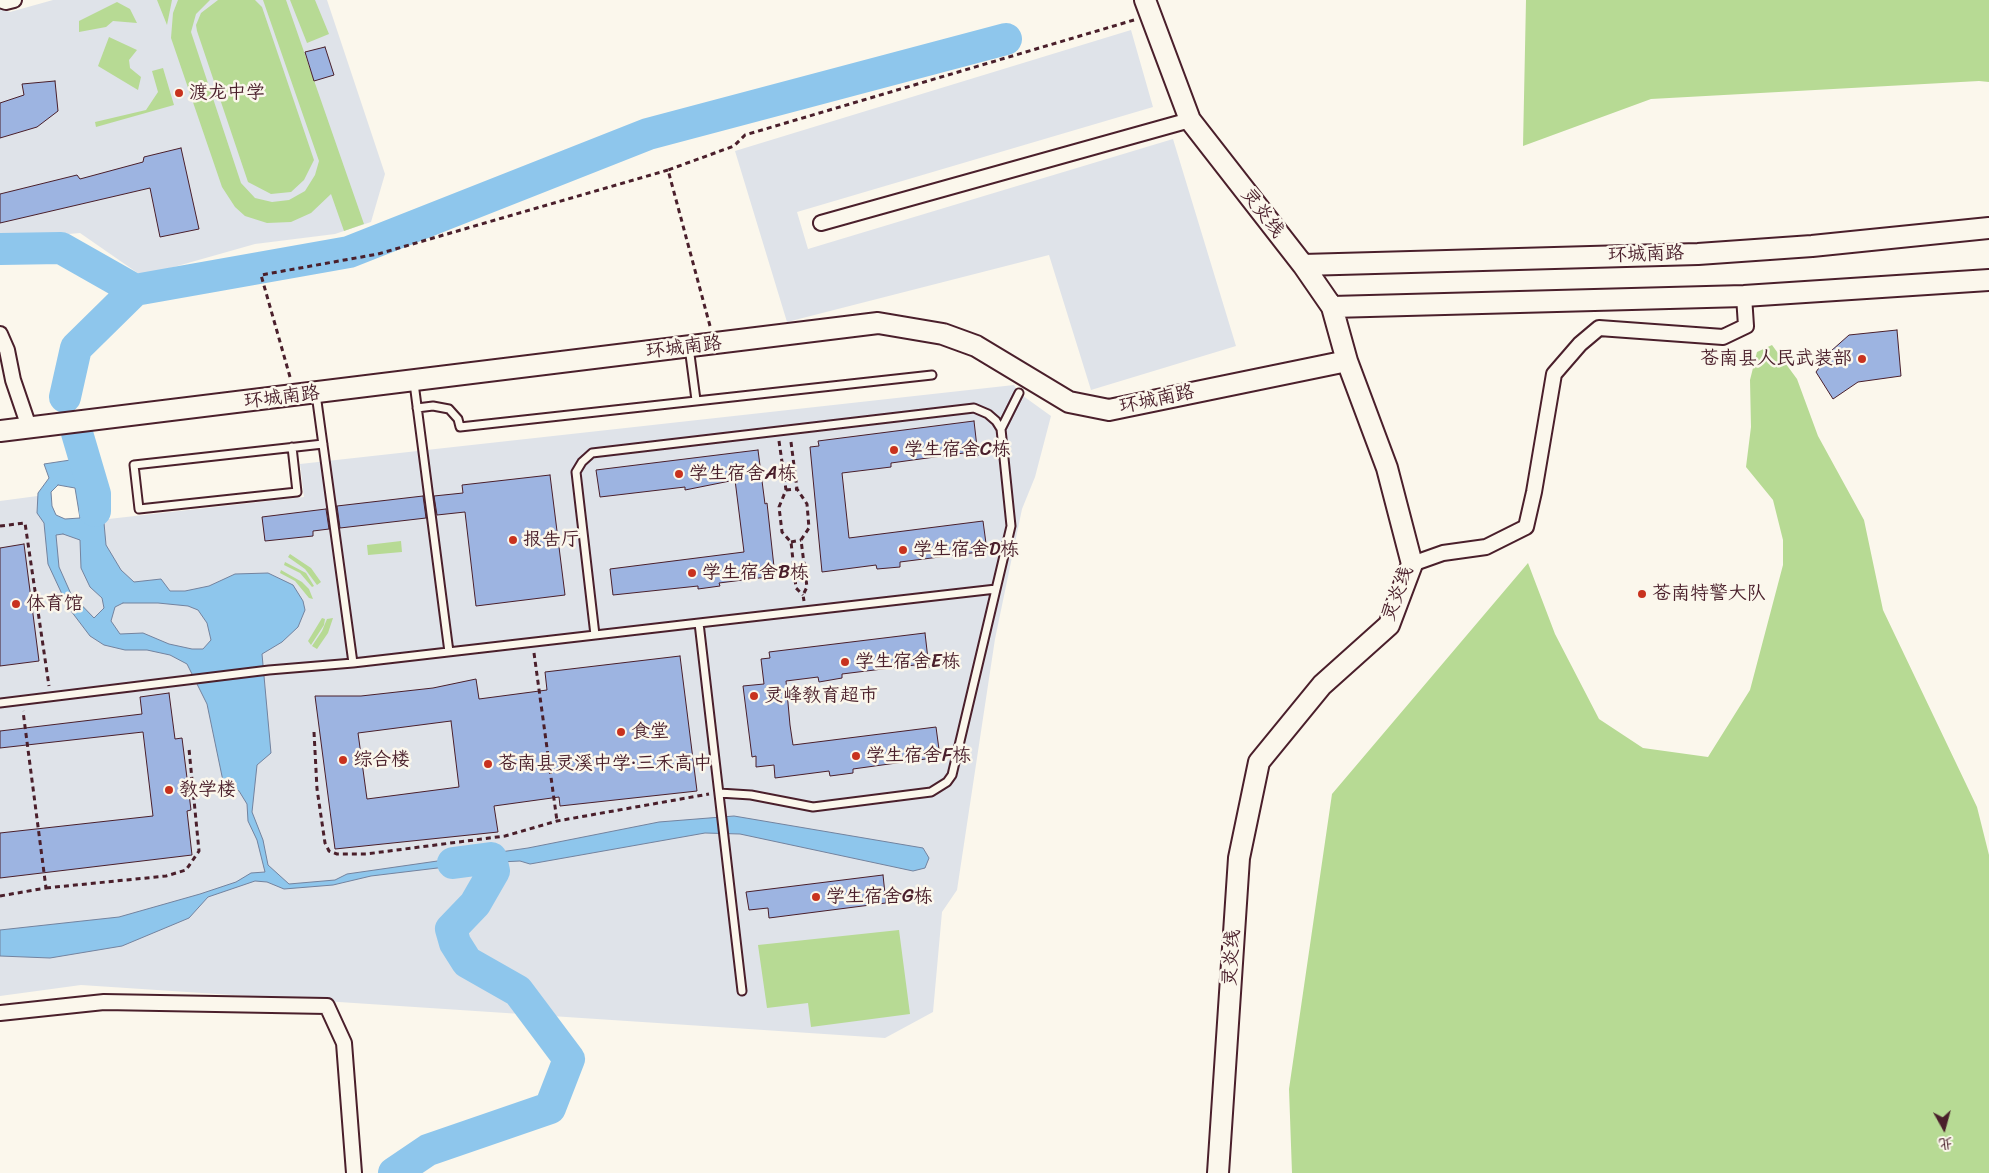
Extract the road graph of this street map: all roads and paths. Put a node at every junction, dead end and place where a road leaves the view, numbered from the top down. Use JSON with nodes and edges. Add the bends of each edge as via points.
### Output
{"nodes":[{"id":1,"x":0,"y":0,"type":"edge"},
{"id":2,"x":14,"y":0,"type":"edge"},
{"id":3,"x":1147,"y":7,"type":"edge"},
{"id":4,"x":1190,"y":120,"type":"junction"},
{"id":5,"x":668,"y":170,"type":"junction"},
{"id":6,"x":821,"y":223,"type":"dead end"},
{"id":7,"x":1989,"y":228,"type":"edge"},
{"id":8,"x":1303,"y":265,"type":"junction"},
{"id":9,"x":1989,"y":280,"type":"edge"},
{"id":10,"x":1744,"y":296,"type":"junction"},
{"id":11,"x":1332,"y":307,"type":"junction"},
{"id":12,"x":0,"y":334,"type":"edge"},
{"id":13,"x":715,"y":344,"type":"junction"},
{"id":14,"x":689,"y":347,"type":"junction"},
{"id":15,"x":1347,"y":361,"type":"junction"},
{"id":16,"x":932,"y":375,"type":"dead end"},
{"id":17,"x":413,"y":382,"type":"junction"},
{"id":18,"x":1019,"y":393,"type":"dead end"},
{"id":19,"x":316,"y":394,"type":"junction"},
{"id":20,"x":296,"y":396,"type":"junction"},
{"id":21,"x":696,"y":400,"type":"junction"},
{"id":22,"x":417,"y":408,"type":"junction"},
{"id":23,"x":29,"y":427,"type":"junction"},
{"id":24,"x":790,"y":429,"type":"junction"},
{"id":25,"x":1001,"y":429,"type":"junction"},
{"id":26,"x":778,"y":430,"type":"junction"},
{"id":27,"x":0,"y":431,"type":"edge"},
{"id":28,"x":323,"y":444,"type":"junction"},
{"id":29,"x":292,"y":447,"type":"junction"},
{"id":30,"x":796,"y":489,"type":"junction"},
{"id":31,"x":786,"y":490,"type":"junction"},
{"id":32,"x":0,"y":526,"type":"edge"},
{"id":33,"x":801,"y":540,"type":"junction"},
{"id":34,"x":791,"y":542,"type":"junction"},
{"id":35,"x":1412,"y":564,"type":"junction"},
{"id":36,"x":996,"y":589,"type":"junction"},
{"id":37,"x":803,"y":595,"type":"junction"},
{"id":38,"x":805,"y":611,"type":"junction"},
{"id":39,"x":699,"y":624,"type":"junction"},
{"id":40,"x":595,"y":635,"type":"junction"},
{"id":41,"x":533,"y":643,"type":"junction"},
{"id":42,"x":449,"y":652,"type":"junction"},
{"id":43,"x":353,"y":663,"type":"junction"},
{"id":44,"x":50,"y":697,"type":"junction"},
{"id":45,"x":22,"y":700,"type":"junction"},
{"id":46,"x":0,"y":703,"type":"edge"},
{"id":47,"x":314,"y":732,"type":"dead end"},
{"id":48,"x":189,"y":749,"type":"dead end"},
{"id":49,"x":719,"y":793,"type":"junction"},
{"id":50,"x":557,"y":821,"type":"junction"},
{"id":51,"x":46,"y":888,"type":"junction"},
{"id":52,"x":0,"y":896,"type":"edge"},
{"id":53,"x":742,"y":991,"type":"dead end"},
{"id":54,"x":0,"y":1013,"type":"edge"},
{"id":55,"x":354,"y":1173,"type":"edge"},
{"id":56,"x":1218,"y":1173,"type":"edge"}],
"edges":[{"from":1,"to":2,"type":"street"},
{"from":3,"to":4,"type":"main road","name":"灵炎线"},
{"from":3,"to":5,"type":"path","via":[[746,135],[734,146]]},
{"from":4,"to":6,"type":"street"},
{"from":4,"to":8,"type":"main road","name":"灵炎线"},
{"from":5,"to":13,"type":"path"},
{"from":5,"to":20,"type":"path","via":[[378,254],[261,275]]},
{"from":7,"to":8,"type":"main road","name":"环城南路","via":[[1698,254]]},
{"from":8,"to":11,"type":"main road","name":"灵炎线"},
{"from":9,"to":10,"type":"main road"},
{"from":10,"to":11,"type":"main road"},
{"from":10,"to":35,"type":"street","via":[[1746,326],[1724,337],[1599,328],[1554,374],[1526,527],[1486,547],[1443,553]]},
{"from":11,"to":15,"type":"main road","name":"灵炎线"},
{"from":12,"to":23,"type":"street","via":[[8,350],[13,380]]},
{"from":13,"to":14,"type":"main road","name":"环城南路"},
{"from":13,"to":15,"type":"main road","name":"环城南路","via":[[878,323],[933,332],[976,346],[1069,402],[1109,410]]},
{"from":14,"to":17,"type":"main road","name":"环城南路"},
{"from":14,"to":21,"type":"lane"},
{"from":15,"to":35,"type":"main road","name":"灵炎线","via":[[1387,468]]},
{"from":16,"to":21,"type":"lane"},
{"from":17,"to":19,"type":"main road","name":"环城南路"},
{"from":17,"to":22,"type":"lane"},
{"from":18,"to":25,"type":"lane"},
{"from":19,"to":20,"type":"main road","name":"环城南路"},
{"from":19,"to":28,"type":"lane"},
{"from":20,"to":23,"type":"main road","name":"环城南路"},
{"from":21,"to":22,"type":"lane","via":[[460,427],[458,418],[449,409]]},
{"from":22,"to":42,"type":"lane"},
{"from":23,"to":27,"type":"main road","name":"环城南路"},
{"from":24,"to":25,"type":"lane","via":[[974,408],[988,414]]},
{"from":24,"to":26,"type":"lane"},
{"from":24,"to":30,"type":"path"},
{"from":25,"to":36,"type":"lane","via":[[1011,526]]},
{"from":26,"to":31,"type":"path"},
{"from":26,"to":40,"type":"lane","via":[[599,451],[582,462],[576,472]]},
{"from":28,"to":29,"type":"lane"},
{"from":28,"to":43,"type":"lane"},
{"from":29,"to":29,"type":"lane","via":[[134,465],[139,510],[297,492]]},
{"from":30,"to":31,"type":"path"},
{"from":30,"to":33,"type":"path","via":[[807,504],[809,528]]},
{"from":31,"to":34,"type":"path","via":[[779,507],[782,532]]},
{"from":32,"to":44,"type":"path","via":[[25,523]]},
{"from":33,"to":34,"type":"path"},
{"from":33,"to":37,"type":"path","via":[[807,587]]},
{"from":34,"to":37,"type":"path","via":[[796,588]]},
{"from":35,"to":56,"type":"main road","name":"灵炎线","via":[[1389,625],[1322,685],[1259,762],[1239,858]]},
{"from":36,"to":38,"type":"lane"},
{"from":36,"to":49,"type":"lane","via":[[952,775],[947,782],[930,792],[813,807],[751,795]]},
{"from":37,"to":38,"type":"path"},
{"from":38,"to":39,"type":"lane"},
{"from":39,"to":40,"type":"lane"},
{"from":39,"to":49,"type":"lane"},
{"from":40,"to":41,"type":"lane"},
{"from":41,"to":42,"type":"lane"},
{"from":41,"to":50,"type":"path"},
{"from":42,"to":43,"type":"lane"},
{"from":43,"to":44,"type":"lane"},
{"from":44,"to":45,"type":"lane"},
{"from":45,"to":46,"type":"lane"},
{"from":45,"to":51,"type":"path"},
{"from":47,"to":50,"type":"path","via":[[317,789],[325,843],[329,851],[337,854],[366,854],[505,836]]},
{"from":48,"to":51,"type":"path","via":[[199,851],[186,870],[166,876]]},
{"from":49,"to":50,"type":"path"},
{"from":49,"to":53,"type":"lane"},
{"from":51,"to":52,"type":"path"},
{"from":54,"to":55,"type":"street","via":[[104,1002],[327,1006],[344,1043]]}]}
